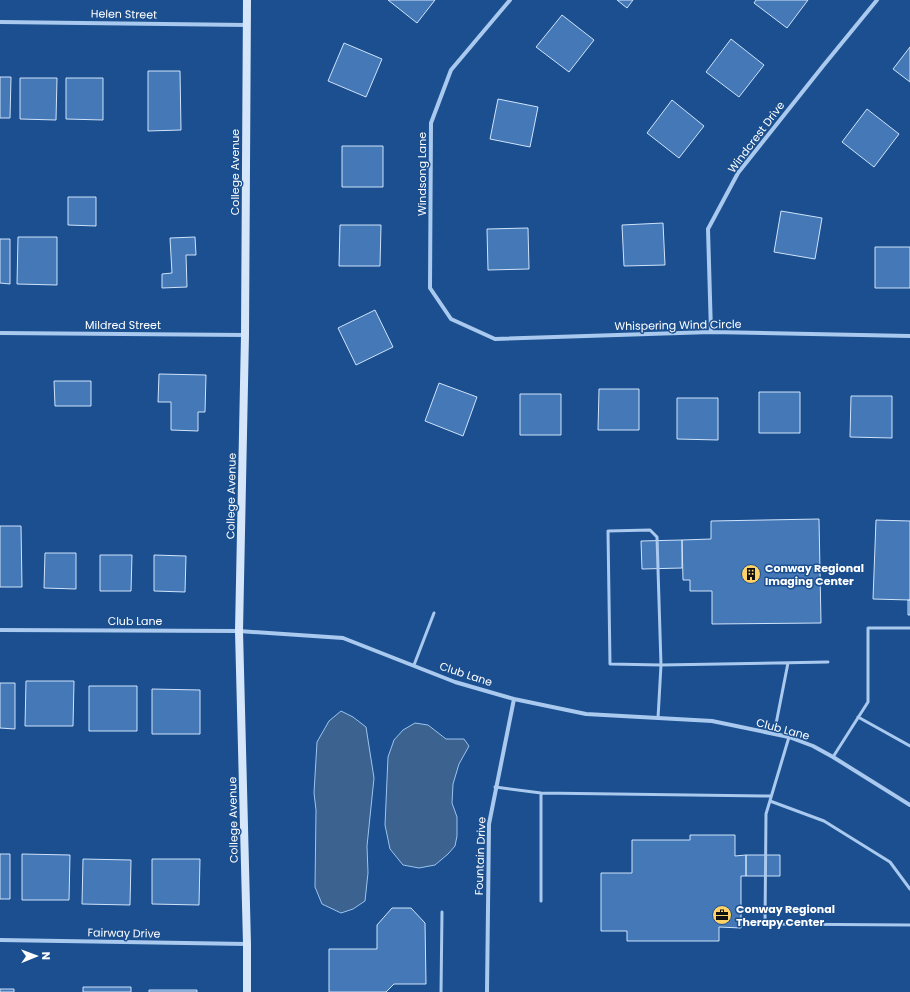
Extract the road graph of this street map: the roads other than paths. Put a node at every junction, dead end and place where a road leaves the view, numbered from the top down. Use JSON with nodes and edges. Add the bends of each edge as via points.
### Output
{"nodes":[{"id":1,"x":247,"y":0,"type":"edge"},
{"id":2,"x":510,"y":0,"type":"edge"},
{"id":3,"x":877,"y":0,"type":"edge"},
{"id":4,"x":0,"y":22,"type":"edge"},
{"id":5,"x":247,"y":25,"type":"junction"},
{"id":6,"x":451,"y":319,"type":"joint"},
{"id":7,"x":711,"y":332,"type":"junction"},
{"id":8,"x":0,"y":333,"type":"edge"},
{"id":9,"x":245,"y":335,"type":"junction"},
{"id":10,"x":910,"y":336,"type":"edge"},
{"id":11,"x":434,"y":614,"type":"dead end"},
{"id":12,"x":910,"y":628,"type":"edge"},
{"id":13,"x":0,"y":630,"type":"edge"},
{"id":14,"x":239,"y":630,"type":"junction"},
{"id":15,"x":828,"y":662,"type":"dead end"},
{"id":16,"x":788,"y":663,"type":"junction"},
{"id":17,"x":414,"y":665,"type":"junction"},
{"id":18,"x":661,"y":665,"type":"junction"},
{"id":19,"x":514,"y":699,"type":"junction"},
{"id":20,"x":858,"y":717,"type":"junction"},
{"id":21,"x":658,"y":718,"type":"junction"},
{"id":22,"x":774,"y":734,"type":"junction"},
{"id":23,"x":790,"y":737,"type":"junction"},
{"id":24,"x":910,"y":746,"type":"edge"},
{"id":25,"x":834,"y":756,"type":"junction"},
{"id":26,"x":495,"y":787,"type":"junction"},
{"id":27,"x":541,"y":793,"type":"junction"},
{"id":28,"x":771,"y":796,"type":"junction"},
{"id":29,"x":770,"y":801,"type":"junction"},
{"id":30,"x":910,"y":805,"type":"edge"},
{"id":31,"x":910,"y":889,"type":"edge"},
{"id":32,"x":541,"y":901,"type":"dead end"},
{"id":33,"x":442,"y":912,"type":"dead end"},
{"id":34,"x":910,"y":925,"type":"edge"},
{"id":35,"x":0,"y":940,"type":"edge"},
{"id":36,"x":247,"y":944,"type":"junction"},
{"id":37,"x":247,"y":992,"type":"edge"},
{"id":38,"x":441,"y":992,"type":"edge"},
{"id":39,"x":487,"y":992,"type":"edge"}],
"edges":[{"from":1,"to":5,"type":"street","name":"College Avenue"},
{"from":2,"to":6,"type":"street","name":"Windsong Lane","via":[[451,70],[431,123],[430,288]]},
{"from":3,"to":7,"type":"street","name":"Windcrest Drive","via":[[738,173],[708,229]]},
{"from":4,"to":5,"type":"street","name":"Helen Street"},
{"from":5,"to":9,"type":"street","name":"College Avenue"},
{"from":6,"to":7,"type":"street","name":"Whispering Wind Circle","via":[[495,339]]},
{"from":7,"to":10,"type":"street","name":"Whispering Wind Circle"},
{"from":8,"to":9,"type":"street","name":"Mildred Street"},
{"from":9,"to":14,"type":"street","name":"College Avenue"},
{"from":11,"to":17,"type":"lane"},
{"from":12,"to":20,"type":"lane","via":[[868,628],[868,702]]},
{"from":13,"to":14,"type":"street","name":"Club Lane"},
{"from":14,"to":17,"type":"street","name":"Club Lane","via":[[343,638]]},
{"from":14,"to":36,"type":"street","name":"College Avenue"},
{"from":15,"to":16,"type":"lane"},
{"from":16,"to":18,"type":"lane"},
{"from":16,"to":22,"type":"lane"},
{"from":17,"to":19,"type":"street","name":"Club Lane","via":[[455,682]]},
{"from":18,"to":18,"type":"lane","via":[[610,664],[608,531],[650,530],[657,537]]},
{"from":18,"to":21,"type":"lane"},
{"from":19,"to":21,"type":"street","name":"Club Lane","via":[[586,714]]},
{"from":19,"to":26,"type":"street","name":"Fountain Drive"},
{"from":20,"to":24,"type":"lane"},
{"from":20,"to":25,"type":"lane"},
{"from":21,"to":22,"type":"street","name":"Club Lane","via":[[712,721]]},
{"from":22,"to":23,"type":"street","name":"Club Lane"},
{"from":23,"to":25,"type":"street","name":"Club Lane"},
{"from":23,"to":28,"type":"lane"},
{"from":25,"to":30,"type":"street","name":"Club Lane"},
{"from":26,"to":27,"type":"lane"},
{"from":26,"to":39,"type":"street","name":"Fountain Drive","via":[[489,824]]},
{"from":27,"to":28,"type":"lane"},
{"from":27,"to":32,"type":"lane"},
{"from":28,"to":29,"type":"lane"},
{"from":29,"to":31,"type":"lane","via":[[824,821],[890,862]]},
{"from":29,"to":34,"type":"lane","via":[[766,814],[765,924]]},
{"from":33,"to":38,"type":"lane"},
{"from":35,"to":36,"type":"street","name":"Fairway Drive"},
{"from":36,"to":37,"type":"street","name":"College Avenue"}]}
